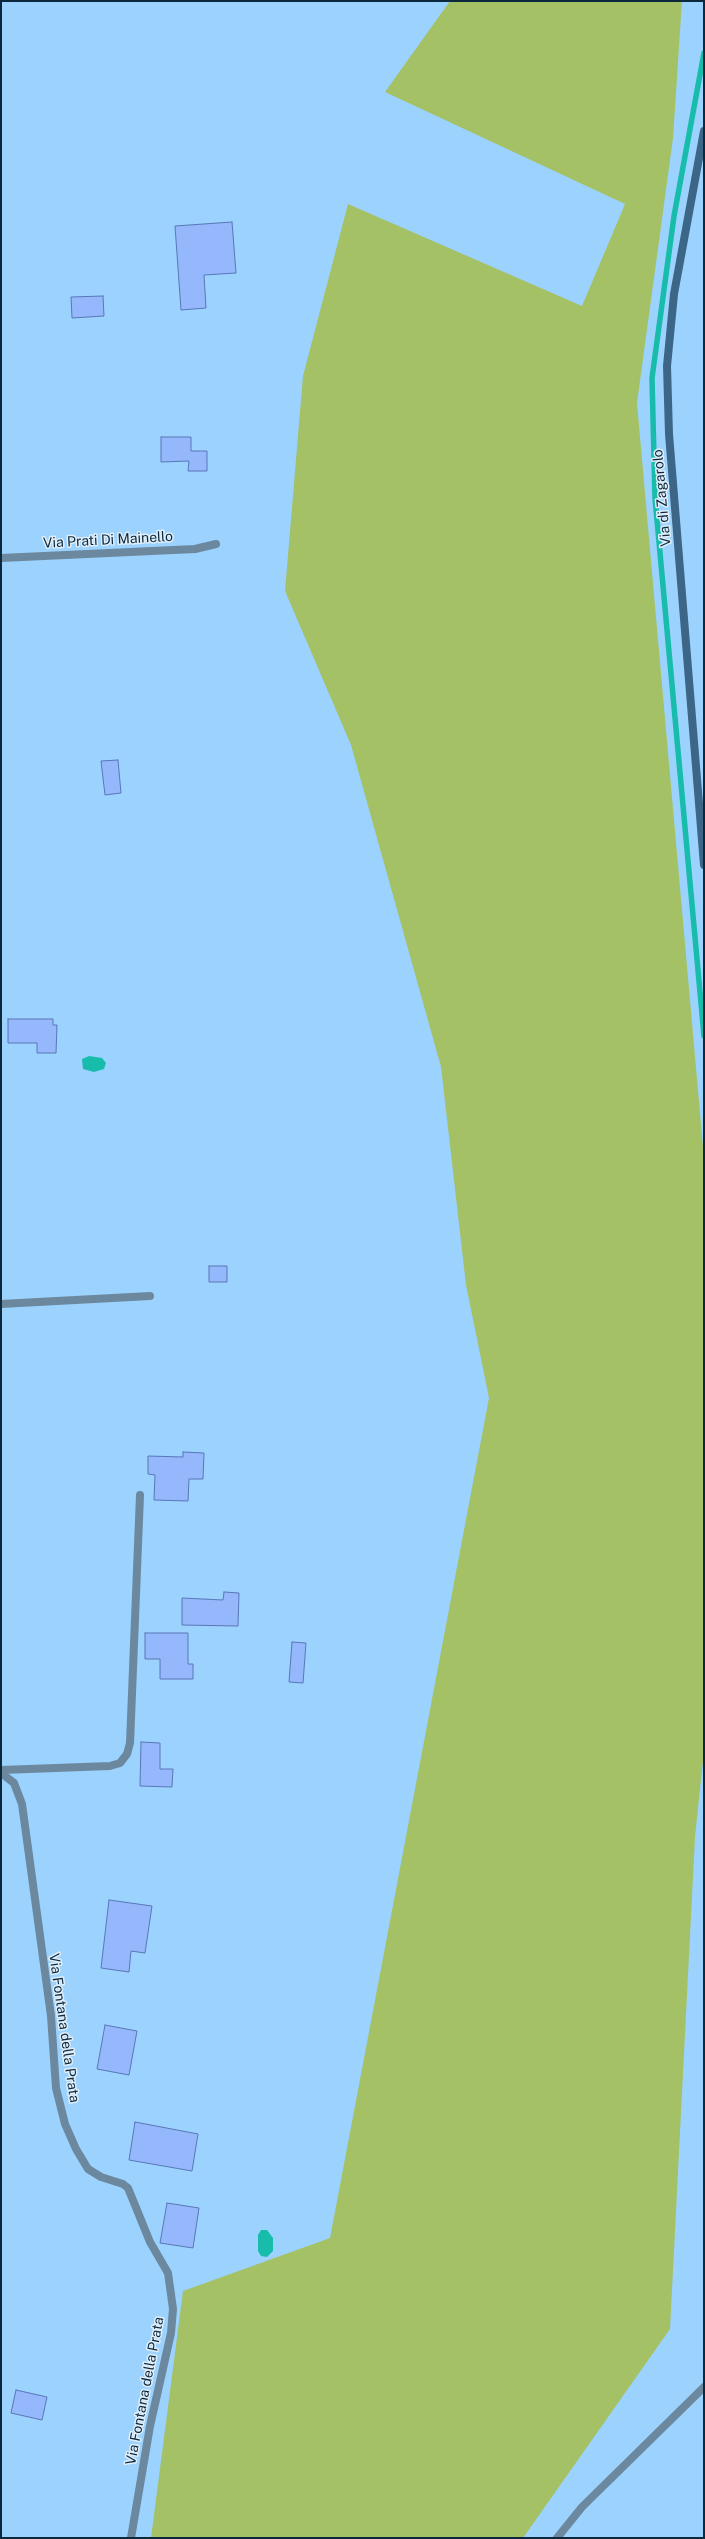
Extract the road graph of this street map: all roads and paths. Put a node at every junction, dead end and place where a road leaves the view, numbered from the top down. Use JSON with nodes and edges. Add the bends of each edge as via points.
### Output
{"nodes":[{"id":1,"x":704,"y":131,"type":"edge"},
{"id":2,"x":216,"y":544,"type":"dead end"},
{"id":3,"x":1,"y":558,"type":"edge"},
{"id":4,"x":704,"y":865,"type":"edge"},
{"id":5,"x":150,"y":1296,"type":"dead end"},
{"id":6,"x":1,"y":1304,"type":"edge"},
{"id":7,"x":140,"y":1495,"type":"dead end"},
{"id":8,"x":1,"y":1772,"type":"edge"},
{"id":9,"x":704,"y":2387,"type":"edge"},
{"id":10,"x":132,"y":2538,"type":"edge"},
{"id":11,"x":557,"y":2538,"type":"edge"}],
"edges":[{"from":1,"to":4,"type":"main road","name":"Via di Zagarolo","via":[[674,294],[666,366],[668,434]]},
{"from":2,"to":3,"type":"street","name":"Via Prati Di Mainello","via":[[195,549]]},
{"from":5,"to":6,"type":"street"},
{"from":7,"to":8,"type":"street","via":[[130,1743],[127,1754],[120,1763],[110,1766]]},
{"from":8,"to":10,"type":"street","name":"Via Fontana della Prata","via":[[14,1783],[22,1804],[51,2016],[56,2088],[66,2124],[88,2169],[102,2178],[128,2188],[150,2242],[168,2273],[174,2309],[171,2333],[150,2426]]},
{"from":9,"to":11,"type":"street","via":[[582,2507]]}]}
